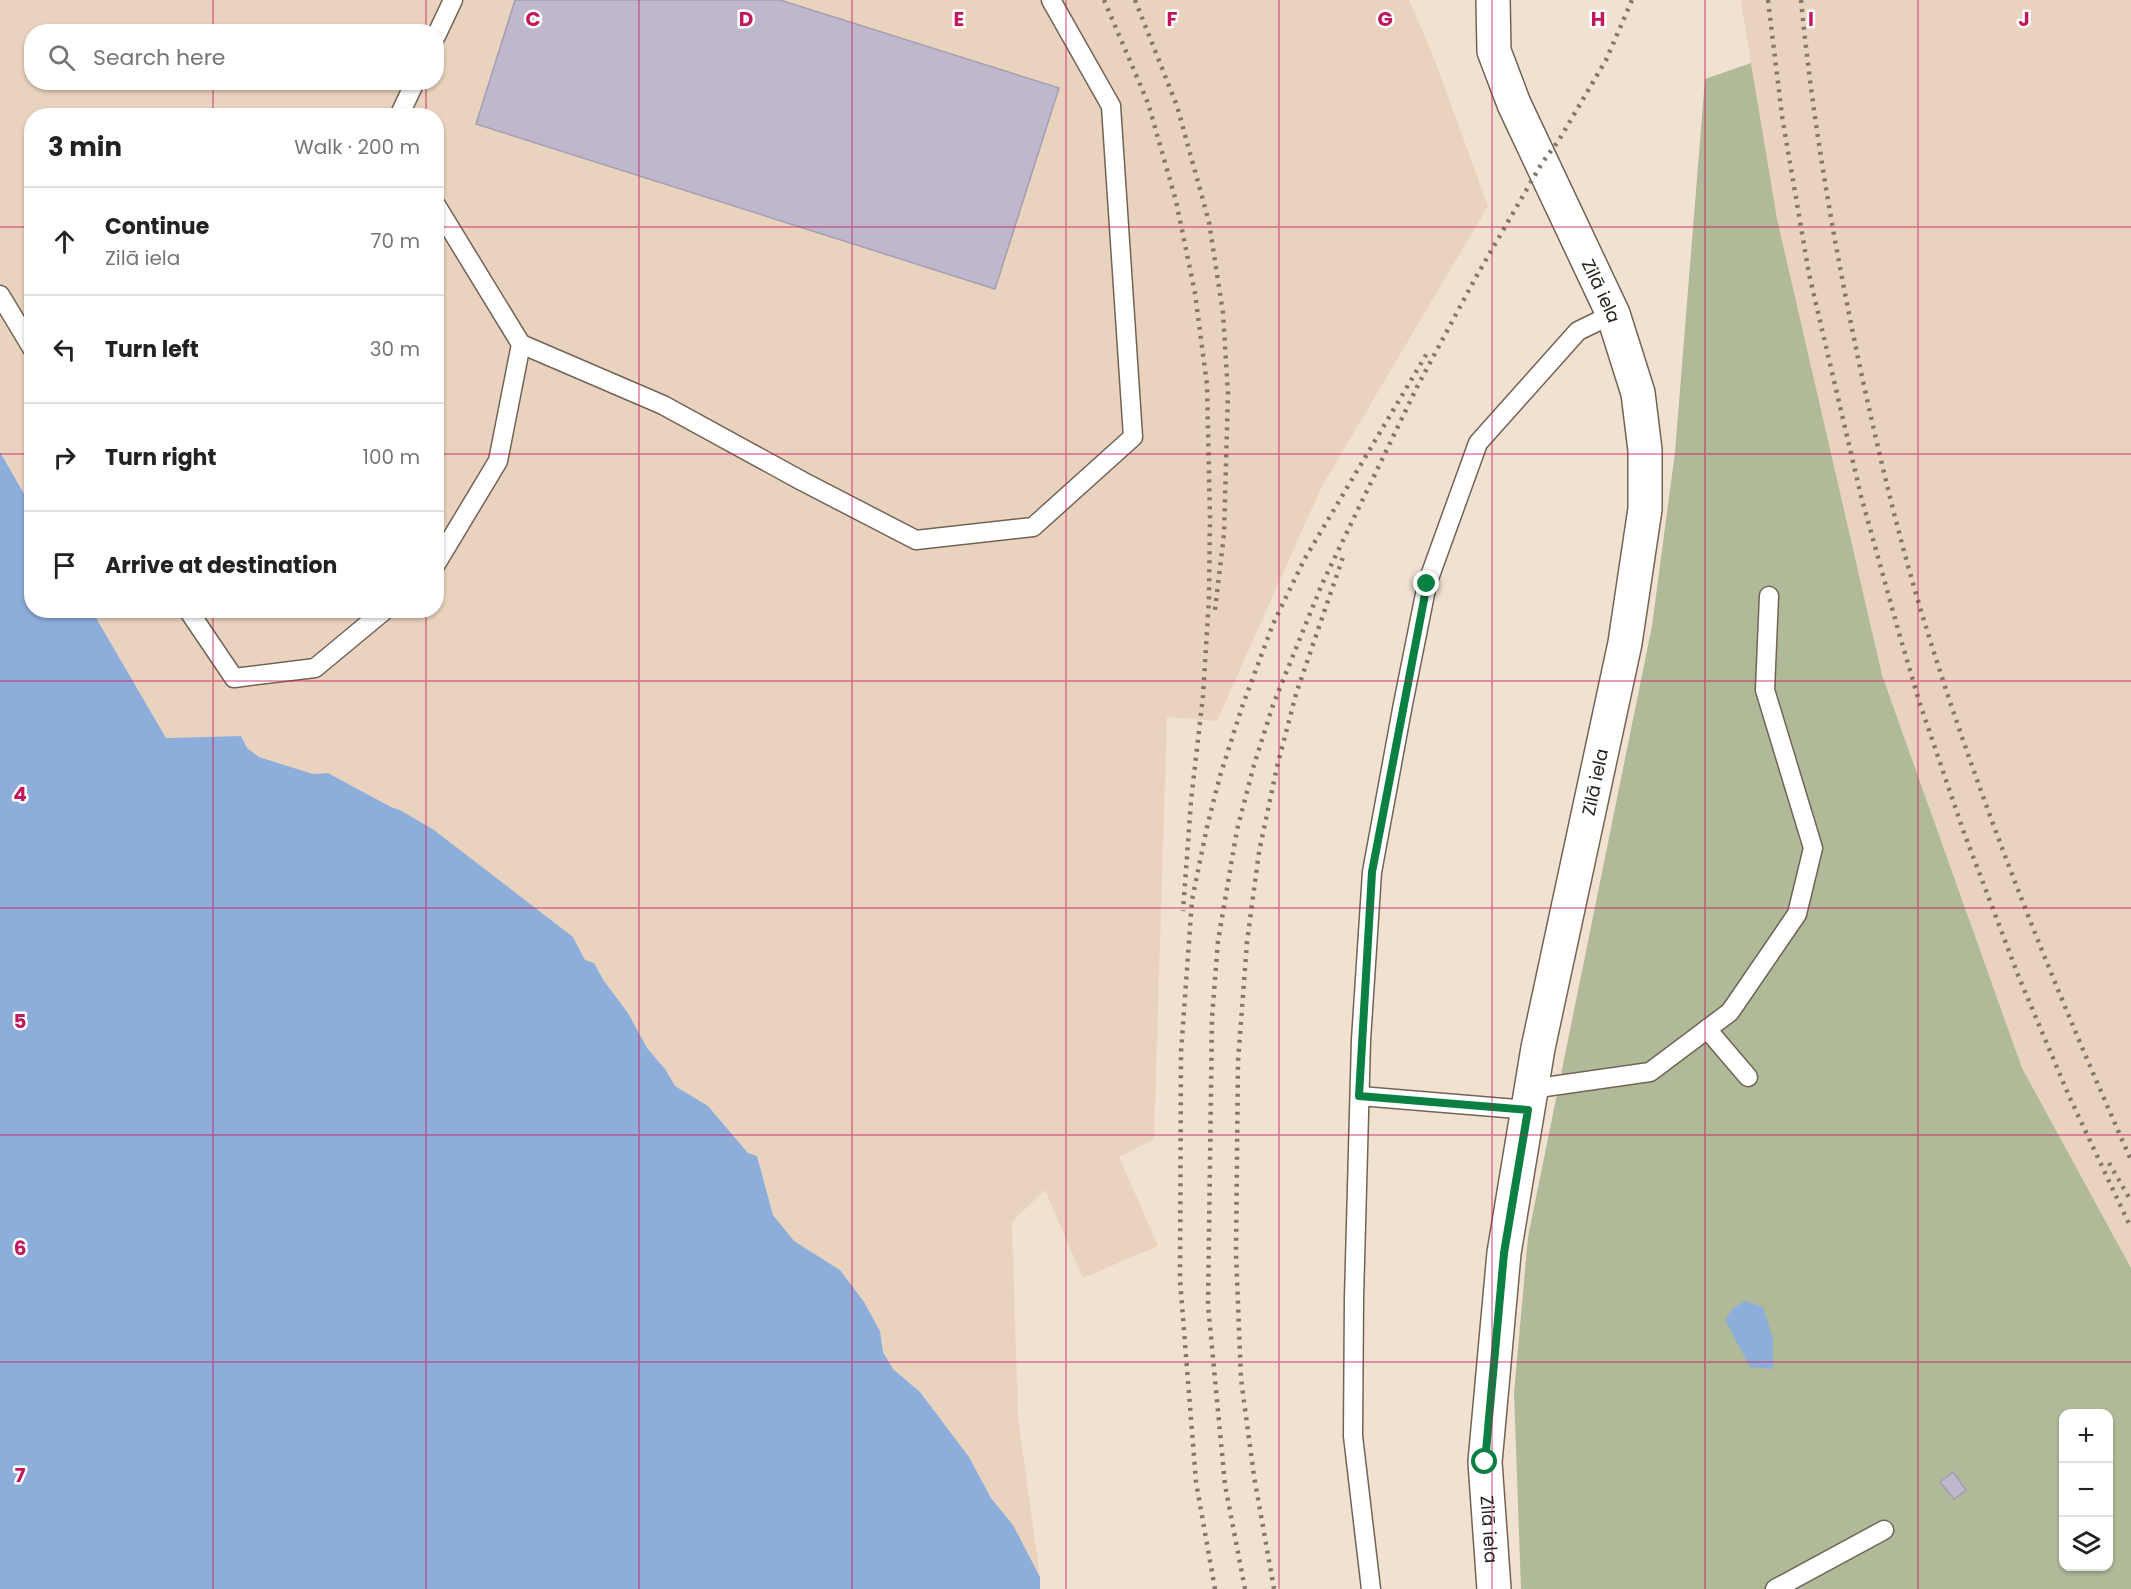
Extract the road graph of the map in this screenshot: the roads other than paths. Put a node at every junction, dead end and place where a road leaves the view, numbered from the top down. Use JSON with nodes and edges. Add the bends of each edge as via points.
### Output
{"nodes":[{"id":1,"x":453,"y":0,"type":"edge"},
{"id":2,"x":1051,"y":0,"type":"edge"},
{"id":3,"x":1493,"y":0,"type":"edge"},
{"id":4,"x":442,"y":24,"type":"edge"},
{"id":5,"x":411,"y":90,"type":"edge"},
{"id":6,"x":403,"y":108,"type":"edge"},
{"id":7,"x":444,"y":218,"type":"edge"},
{"id":8,"x":0,"y":295,"type":"edge"},
{"id":9,"x":1613,"y":314,"type":"junction"},
{"id":10,"x":24,"y":335,"type":"edge"},
{"id":11,"x":521,"y":345,"type":"junction"},
{"id":12,"x":444,"y":551,"type":"edge"},
{"id":13,"x":1769,"y":596,"type":"dead end"},
{"id":14,"x":193,"y":618,"type":"edge"},
{"id":15,"x":375,"y":618,"type":"edge"},
{"id":16,"x":1707,"y":1029,"type":"junction"},
{"id":17,"x":1748,"y":1077,"type":"dead end"},
{"id":18,"x":1359,"y":1096,"type":"junction"},
{"id":19,"x":1530,"y":1100,"type":"junction"},
{"id":20,"x":1884,"y":1530,"type":"dead end"},
{"id":21,"x":1371,"y":1589,"type":"edge"},
{"id":22,"x":1494,"y":1589,"type":"edge"},
{"id":23,"x":1775,"y":1589,"type":"edge"}],
"edges":[{"from":1,"to":4,"type":"lane"},
{"from":2,"to":11,"type":"lane","via":[[1111,106],[1133,437],[1033,527],[916,540],[663,405]]},
{"from":3,"to":9,"type":"street","name":"Zilā iela","via":[[1494,51],[1514,104]]},
{"from":5,"to":6,"type":"lane"},
{"from":7,"to":11,"type":"lane"},
{"from":8,"to":10,"type":"lane"},
{"from":9,"to":18,"type":"lane","via":[[1578,331],[1478,443],[1427,584],[1372,872]]},
{"from":9,"to":19,"type":"street","name":"Zilā iela","via":[[1638,393],[1645,450],[1645,509],[1625,643]]},
{"from":11,"to":12,"type":"lane","via":[[498,461]]},
{"from":13,"to":16,"type":"lane","via":[[1765,690],[1813,849],[1797,914],[1730,1012]]},
{"from":14,"to":15,"type":"lane","via":[[234,678],[315,668]]},
{"from":16,"to":17,"type":"lane"},
{"from":16,"to":19,"type":"lane","via":[[1650,1072]]},
{"from":18,"to":19,"type":"lane"},
{"from":18,"to":21,"type":"lane","via":[[1353,1436]]},
{"from":19,"to":22,"type":"street","name":"Zilā iela","via":[[1504,1253],[1485,1462]]},
{"from":20,"to":23,"type":"lane"}]}
